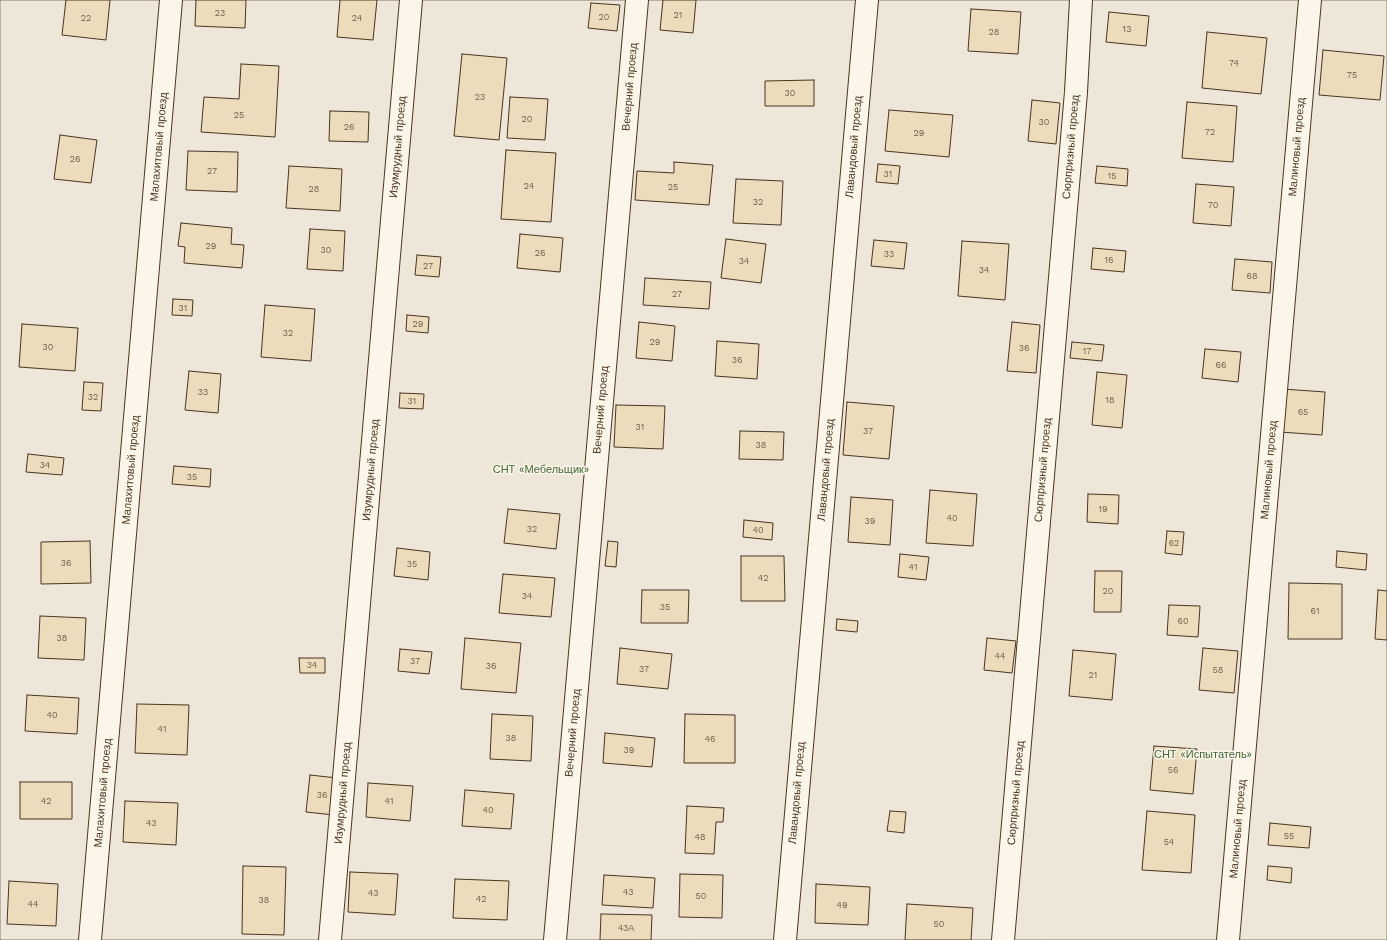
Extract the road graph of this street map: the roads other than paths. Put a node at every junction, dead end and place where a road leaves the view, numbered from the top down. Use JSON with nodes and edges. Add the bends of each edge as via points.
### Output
{"nodes":[{"id":1,"x":172,"y":0,"type":"edge"},
{"id":2,"x":411,"y":0,"type":"edge"},
{"id":3,"x":637,"y":0,"type":"edge"},
{"id":4,"x":867,"y":0,"type":"edge"},
{"id":5,"x":1081,"y":0,"type":"edge"},
{"id":6,"x":1310,"y":0,"type":"edge"},
{"id":7,"x":90,"y":940,"type":"edge"},
{"id":8,"x":330,"y":940,"type":"edge"},
{"id":9,"x":555,"y":940,"type":"edge"},
{"id":10,"x":784,"y":940,"type":"edge"},
{"id":11,"x":1003,"y":940,"type":"edge"},
{"id":12,"x":1228,"y":940,"type":"edge"}],
"edges":[{"from":1,"to":7,"type":"street","name":"Малахитовый проезд"},
{"from":2,"to":8,"type":"street","name":"Изумрудный проезд"},
{"from":3,"to":9,"type":"street","name":"Вечерний проезд"},
{"from":4,"to":10,"type":"street","name":"Лавандовый проезд"},
{"from":5,"to":11,"type":"street","name":"Сюрпризный проезд","via":[[1075,100]]},
{"from":6,"to":12,"type":"street","name":"Малиновый проезд"}]}
